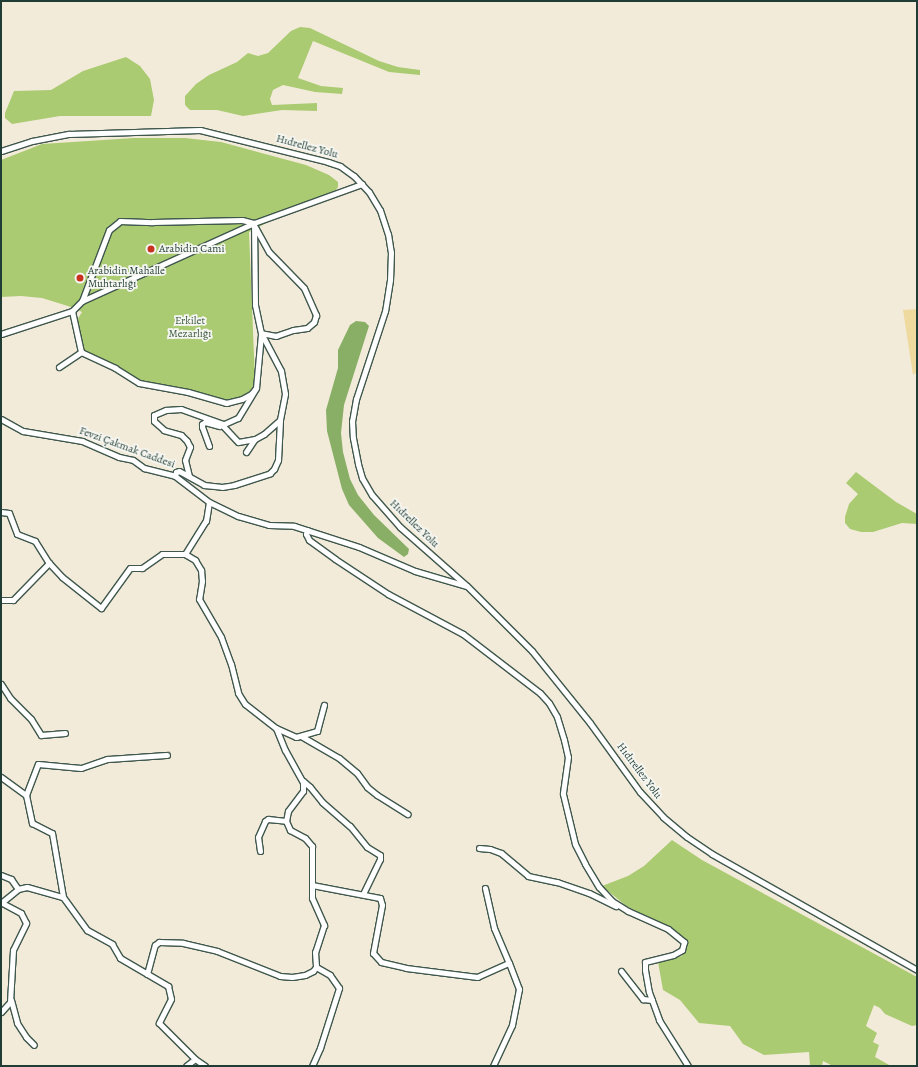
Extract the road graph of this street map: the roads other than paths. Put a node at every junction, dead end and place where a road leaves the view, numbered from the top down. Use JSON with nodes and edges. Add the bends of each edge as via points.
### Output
{"nodes":[{"id":1,"x":1,"y":151,"type":"edge"},
{"id":2,"x":362,"y":184,"type":"junction"},
{"id":3,"x":254,"y":223,"type":"junction"},
{"id":4,"x":82,"y":301,"type":"junction"},
{"id":5,"x":72,"y":311,"type":"junction"},
{"id":6,"x":1,"y":334,"type":"edge"},
{"id":7,"x":261,"y":334,"type":"junction"},
{"id":8,"x":81,"y":352,"type":"junction"},
{"id":9,"x":59,"y":367,"type":"dead end"},
{"id":10,"x":255,"y":390,"type":"junction"},
{"id":11,"x":1,"y":419,"type":"edge"},
{"id":12,"x":280,"y":420,"type":"junction"},
{"id":13,"x":222,"y":425,"type":"junction"},
{"id":14,"x":255,"y":440,"type":"junction"},
{"id":15,"x":210,"y":446,"type":"dead end"},
{"id":16,"x":246,"y":452,"type":"dead end"},
{"id":17,"x":175,"y":476,"type":"junction"},
{"id":18,"x":188,"y":476,"type":"junction"},
{"id":19,"x":209,"y":502,"type":"junction"},
{"id":20,"x":1,"y":512,"type":"edge"},
{"id":21,"x":307,"y":530,"type":"junction"},
{"id":22,"x":186,"y":554,"type":"junction"},
{"id":23,"x":49,"y":563,"type":"junction"},
{"id":24,"x":467,"y":586,"type":"junction"},
{"id":25,"x":1,"y":600,"type":"edge"},
{"id":26,"x":1,"y":684,"type":"edge"},
{"id":27,"x":324,"y":705,"type":"dead end"},
{"id":28,"x":276,"y":728,"type":"junction"},
{"id":29,"x":65,"y":733,"type":"dead end"},
{"id":30,"x":301,"y":736,"type":"junction"},
{"id":31,"x":167,"y":755,"type":"dead end"},
{"id":32,"x":1,"y":777,"type":"edge"},
{"id":33,"x":302,"y":780,"type":"junction"},
{"id":34,"x":26,"y":795,"type":"junction"},
{"id":35,"x":408,"y":814,"type":"dead end"},
{"id":36,"x":286,"y":821,"type":"junction"},
{"id":37,"x":478,"y":848,"type":"dead end"},
{"id":38,"x":260,"y":851,"type":"dead end"},
{"id":39,"x":1,"y":875,"type":"edge"},
{"id":40,"x":312,"y":885,"type":"junction"},
{"id":41,"x":485,"y":888,"type":"dead end"},
{"id":42,"x":18,"y":889,"type":"junction"},
{"id":43,"x":363,"y":894,"type":"junction"},
{"id":44,"x":63,"y":897,"type":"junction"},
{"id":45,"x":1,"y":903,"type":"edge"},
{"id":46,"x":623,"y":908,"type":"junction"},
{"id":47,"x":509,"y":963,"type":"junction"},
{"id":48,"x":316,"y":967,"type":"junction"},
{"id":49,"x":917,"y":970,"type":"edge"},
{"id":50,"x":621,"y":971,"type":"dead end"},
{"id":51,"x":147,"y":974,"type":"junction"},
{"id":52,"x":11,"y":1000,"type":"junction"},
{"id":53,"x":652,"y":1000,"type":"junction"},
{"id":54,"x":1,"y":1012,"type":"edge"},
{"id":55,"x":34,"y":1046,"type":"dead end"},
{"id":56,"x":195,"y":1059,"type":"junction"},
{"id":57,"x":186,"y":1066,"type":"edge"},
{"id":58,"x":205,"y":1066,"type":"edge"},
{"id":59,"x":312,"y":1066,"type":"edge"},
{"id":60,"x":493,"y":1066,"type":"edge"},
{"id":61,"x":688,"y":1066,"type":"edge"}],
"edges":[{"from":1,"to":2,"type":"street","name":"Hıdrellez Yolu","via":[[32,141],[69,134],[200,130],[334,164],[346,169]]},
{"from":2,"to":3,"type":"street"},
{"from":2,"to":24,"type":"street","name":"Hıdrellez Yolu","via":[[373,197],[385,222],[390,243],[391,270],[385,311],[353,413],[352,433],[358,464],[369,490],[384,510]]},
{"from":3,"to":4,"type":"street"},
{"from":3,"to":4,"type":"street","via":[[242,220],[120,221],[109,230]]},
{"from":3,"to":7,"type":"street","via":[[255,305]]},
{"from":3,"to":7,"type":"street","via":[[269,252],[304,288],[316,315],[313,323],[307,328],[276,336]]},
{"from":4,"to":5,"type":"street"},
{"from":5,"to":6,"type":"street"},
{"from":5,"to":8,"type":"street"},
{"from":7,"to":10,"type":"street"},
{"from":7,"to":12,"type":"street","via":[[284,381]]},
{"from":8,"to":9,"type":"street"},
{"from":8,"to":10,"type":"street","via":[[139,383],[188,392],[222,402],[238,401]]},
{"from":10,"to":13,"type":"street","via":[[238,418]]},
{"from":11,"to":17,"type":"street","name":"Fevzi Çakmak Caddesi","via":[[23,431],[82,441],[119,457],[133,460],[144,468]]},
{"from":12,"to":14,"type":"street"},
{"from":12,"to":18,"type":"street","via":[[278,460],[270,473],[222,487],[204,485]]},
{"from":13,"to":14,"type":"street","via":[[238,442]]},
{"from":13,"to":15,"type":"street","via":[[205,422],[202,424]]},
{"from":13,"to":18,"type":"street","via":[[181,409],[166,410],[154,415],[154,421],[164,430],[181,435],[188,441]]},
{"from":14,"to":16,"type":"street"},
{"from":17,"to":18,"type":"street","via":[[179,471]]},
{"from":17,"to":19,"type":"street","name":"Fevzi Çakmak Caddesi"},
{"from":19,"to":21,"type":"street","name":"Fevzi Çakmak Caddesi","via":[[255,522]]},
{"from":19,"to":22,"type":"street","via":[[206,521]]},
{"from":20,"to":23,"type":"street","via":[[9,513],[17,534],[35,541]]},
{"from":21,"to":24,"type":"street","name":"Fevzi Çakmak Caddesi","via":[[359,547],[415,571]]},
{"from":21,"to":46,"type":"street","via":[[309,540],[335,559],[388,594],[463,634],[545,698],[557,717],[566,748],[568,762],[563,790],[575,844],[599,887]]},
{"from":22,"to":23,"type":"street","via":[[162,554],[142,568],[130,568],[102,608],[62,577]]},
{"from":22,"to":28,"type":"street","via":[[195,560],[201,570],[199,599],[221,637],[238,693],[245,704]]},
{"from":23,"to":25,"type":"street","via":[[13,600]]},
{"from":24,"to":49,"type":"street","name":"Hıdırellez Yolu","via":[[542,663],[640,792],[675,827],[712,854]]},
{"from":26,"to":29,"type":"street","via":[[41,736]]},
{"from":27,"to":30,"type":"street","via":[[317,731]]},
{"from":28,"to":30,"type":"street","via":[[296,737]]},
{"from":28,"to":33,"type":"street"},
{"from":30,"to":35,"type":"street","via":[[339,758],[357,773],[367,787]]},
{"from":31,"to":34,"type":"street","via":[[107,759],[81,768],[38,764]]},
{"from":32,"to":34,"type":"street"},
{"from":33,"to":36,"type":"street","via":[[303,791],[288,811]]},
{"from":33,"to":43,"type":"street","via":[[354,830],[367,847],[380,855]]},
{"from":34,"to":44,"type":"street","via":[[32,823],[52,833]]},
{"from":36,"to":38,"type":"street","via":[[265,821],[258,838]]},
{"from":36,"to":40,"type":"street","via":[[290,830],[305,838],[312,846]]},
{"from":37,"to":46,"type":"street","via":[[501,853],[528,876],[557,882]]},
{"from":39,"to":42,"type":"street","via":[[11,879]]},
{"from":40,"to":43,"type":"street"},
{"from":40,"to":48,"type":"street","via":[[313,902],[324,925],[315,952]]},
{"from":41,"to":47,"type":"street","via":[[494,928]]},
{"from":42,"to":44,"type":"street","via":[[32,888]]},
{"from":42,"to":45,"type":"street"},
{"from":43,"to":47,"type":"street","via":[[378,897],[382,902],[374,954],[381,962],[406,968],[477,976]]},
{"from":44,"to":51,"type":"street","via":[[87,930],[112,944],[122,960]]},
{"from":45,"to":52,"type":"street","via":[[21,913],[26,920],[13,950]]},
{"from":46,"to":53,"type":"street","via":[[668,929],[684,942],[682,950],[673,955],[645,962]]},
{"from":47,"to":60,"type":"street","via":[[520,989],[512,1025]]},
{"from":48,"to":51,"type":"street","via":[[305,975],[280,976],[217,951],[183,943],[159,942],[155,945]]},
{"from":48,"to":59,"type":"street","via":[[330,975],[339,988]]},
{"from":50,"to":53,"type":"street","via":[[642,998]]},
{"from":51,"to":56,"type":"street","via":[[168,986],[171,993],[170,1002],[159,1023]]},
{"from":52,"to":54,"type":"street"},
{"from":52,"to":55,"type":"street","via":[[20,1028]]},
{"from":53,"to":61,"type":"street","via":[[662,1027]]},
{"from":56,"to":57,"type":"street"},
{"from":56,"to":58,"type":"street"}]}
